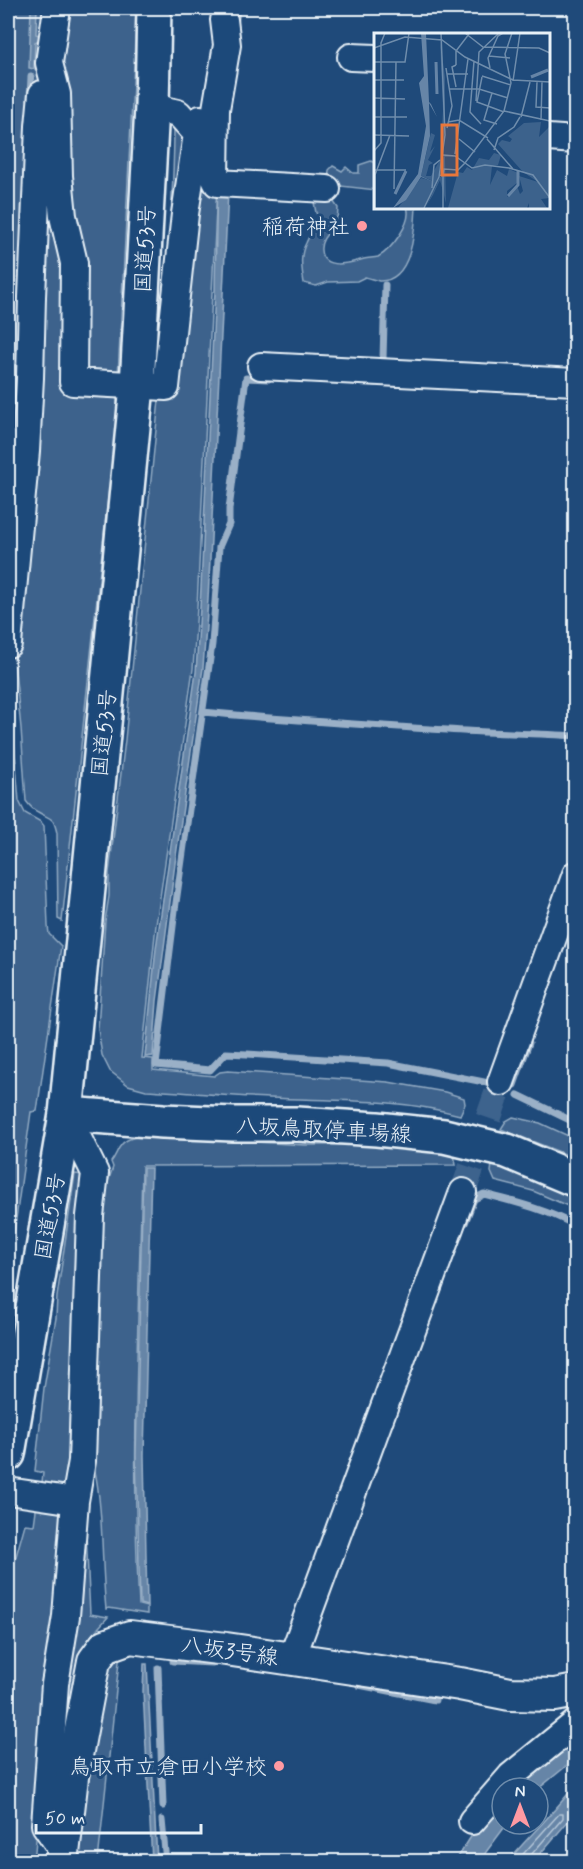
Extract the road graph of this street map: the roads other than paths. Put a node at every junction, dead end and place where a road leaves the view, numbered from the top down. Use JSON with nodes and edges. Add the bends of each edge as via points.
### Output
{"nodes":[{"id":1,"x":57,"y":8,"type":"edge"},
{"id":2,"x":154,"y":8,"type":"edge"},
{"id":3,"x":225,"y":14,"type":"edge"},
{"id":4,"x":49,"y":63,"type":"junction"},
{"id":5,"x":152,"y":107,"type":"junction"},
{"id":6,"x":197,"y":134,"type":"junction"},
{"id":7,"x":550,"y":138,"type":"edge"},
{"id":8,"x":576,"y":140,"type":"edge"},
{"id":9,"x":327,"y":189,"type":"dead end"},
{"id":10,"x":261,"y":366,"type":"dead end"},
{"id":11,"x":576,"y":382,"type":"edge"},
{"id":12,"x":137,"y":386,"type":"junction"},
{"id":13,"x":8,"y":644,"type":"edge"},
{"id":14,"x":576,"y":874,"type":"edge"},
{"id":15,"x":501,"y":1083,"type":"tunnel mouth"},
{"id":16,"x":66,"y":1114,"type":"junction"},
{"id":17,"x":576,"y":1180,"type":"edge"},
{"id":18,"x":463,"y":1192,"type":"tunnel mouth"},
{"id":19,"x":8,"y":1454,"type":"edge"},
{"id":20,"x":8,"y":1491,"type":"edge"},
{"id":21,"x":75,"y":1501,"type":"junction"},
{"id":22,"x":292,"y":1659,"type":"junction"},
{"id":23,"x":576,"y":1691,"type":"edge"},
{"id":24,"x":576,"y":1723,"type":"edge"},
{"id":25,"x":472,"y":1821,"type":"dead end"},
{"id":26,"x":63,"y":1856,"type":"edge"}],
"edges":[{"from":1,"to":4,"type":"street"},
{"from":2,"to":5,"type":"main road","name":"国道53号"},
{"from":3,"to":6,"type":"street"},
{"from":3,"to":9,"type":"street","via":[[227,45],[216,109],[214,179],[217,183]]},
{"from":4,"to":12,"type":"street","via":[[57,94],[63,216],[74,263],[74,382]]},
{"from":4,"to":13,"type":"street","via":[[39,126],[30,388]]},
{"from":5,"to":6,"type":"street","via":[[178,113]]},
{"from":5,"to":12,"type":"main road","name":"国道53号"},
{"from":6,"to":12,"type":"street","via":[[166,387]]},
{"from":7,"to":8,"type":"street"},
{"from":10,"to":11,"type":"street"},
{"from":12,"to":16,"type":"main road","name":"国道53号"},
{"from":14,"to":15,"type":"street"},
{"from":16,"to":17,"type":"main road","name":"八坂鳥取停車場線","via":[[444,1136],[507,1151]]},
{"from":16,"to":19,"type":"main road","name":"国道53号"},
{"from":16,"to":21,"type":"street","via":[[95,1173],[90,1216],[82,1461]]},
{"from":18,"to":22,"type":"street"},
{"from":20,"to":21,"type":"street"},
{"from":21,"to":26,"type":"street","via":[[66,1616],[55,1684],[45,1825]]},
{"from":22,"to":23,"type":"street","name":"八坂3号線","via":[[510,1694],[555,1695]]},
{"from":22,"to":26,"type":"street","name":"八坂3号線","via":[[130,1637],[105,1646],[94,1661],[72,1777]]},
{"from":24,"to":25,"type":"street","via":[[511,1776]]}]}
